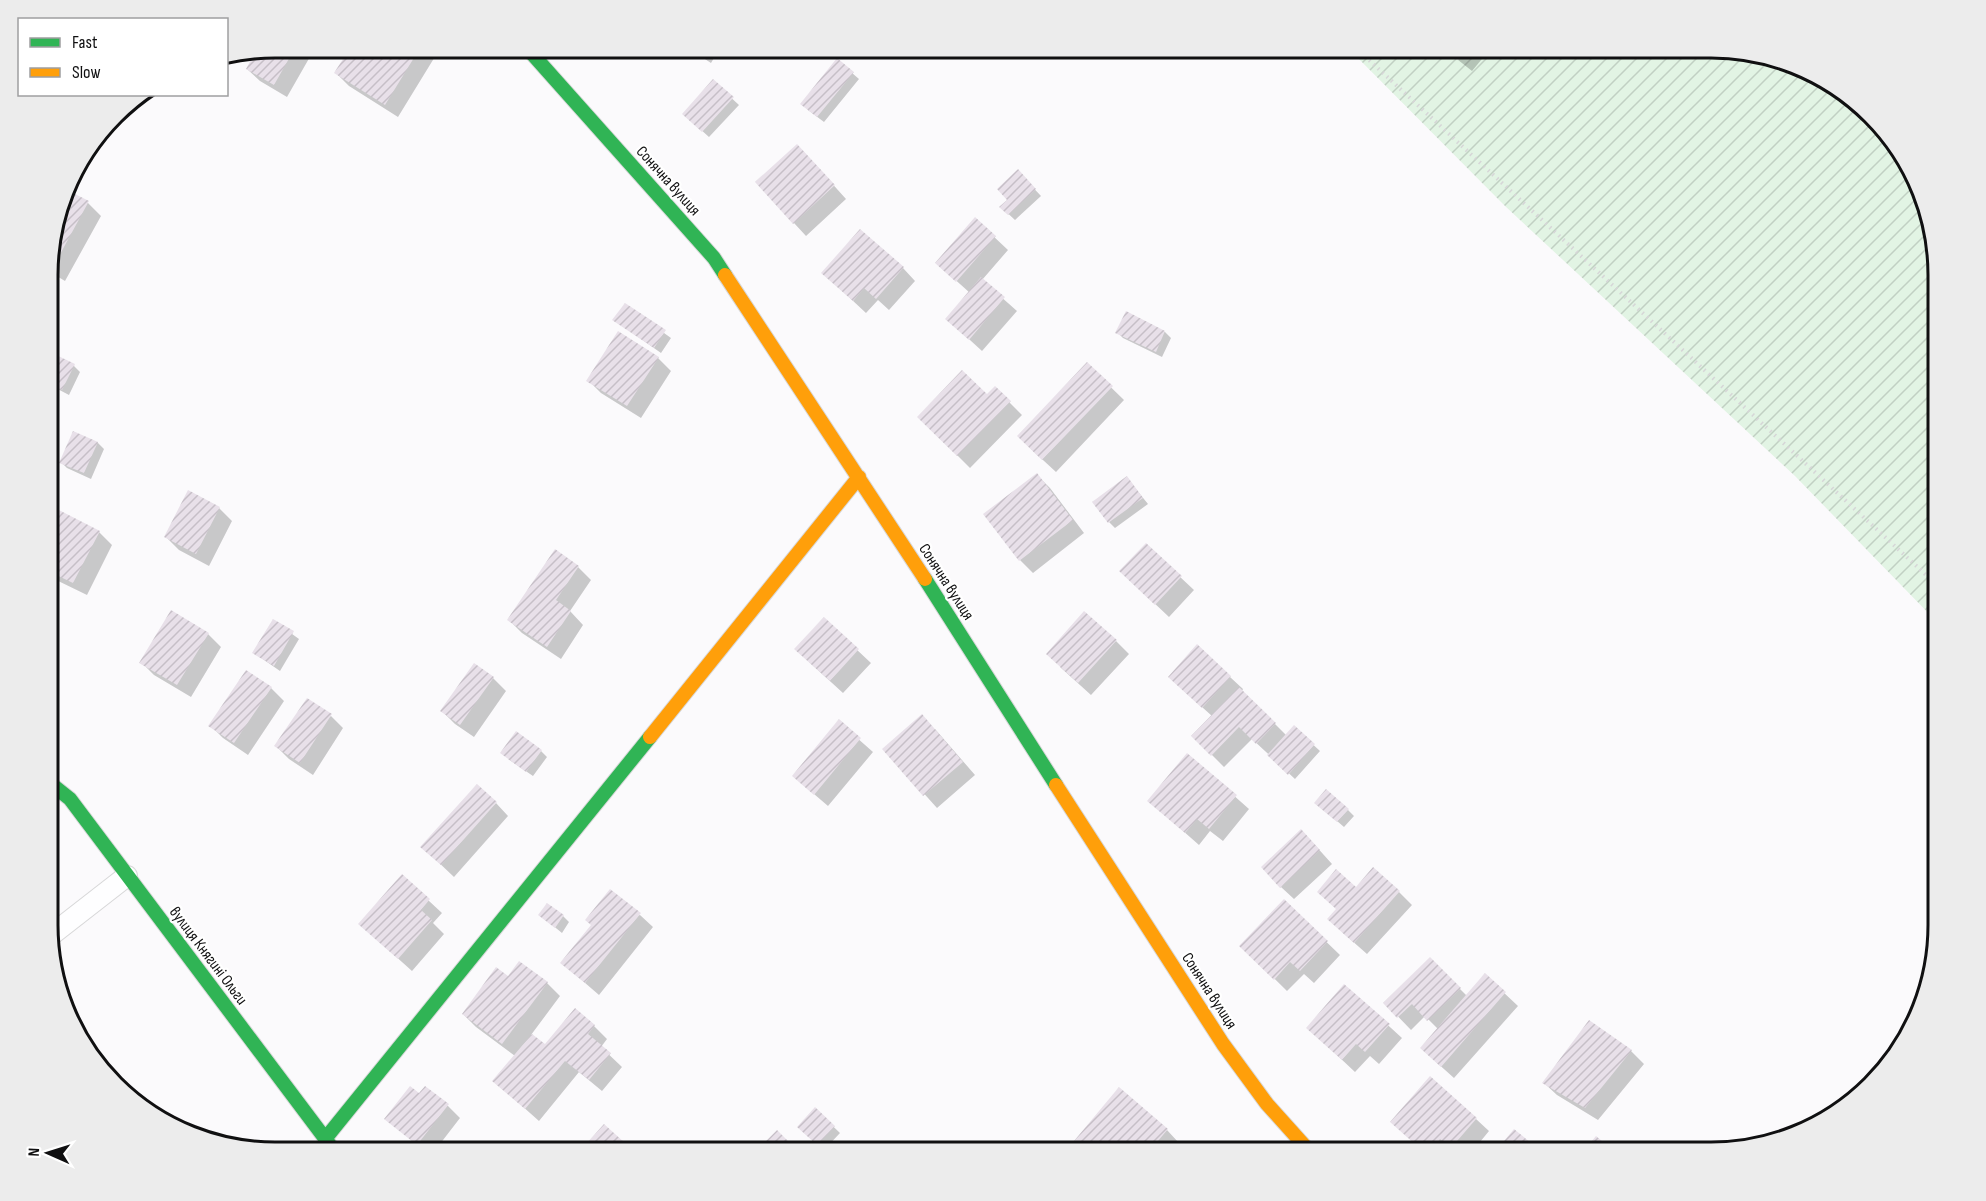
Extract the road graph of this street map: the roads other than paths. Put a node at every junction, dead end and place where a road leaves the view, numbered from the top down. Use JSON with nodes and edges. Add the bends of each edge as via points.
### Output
{"nodes":[{"id":1,"x":538,"y":58,"type":"edge"},
{"id":2,"x":859,"y":477,"type":"junction"},
{"id":3,"x":58,"y":789,"type":"edge"},
{"id":4,"x":127,"y":876,"type":"junction"},
{"id":5,"x":58,"y":930,"type":"edge"},
{"id":6,"x":325,"y":1139,"type":"junction"},
{"id":7,"x":327,"y":1142,"type":"edge"},
{"id":8,"x":1301,"y":1142,"type":"edge"}],
"edges":[{"from":1,"to":2,"type":"street","name":"Сонячна вулиця","via":[[714,258]]},
{"from":2,"to":6,"type":"street"},
{"from":2,"to":8,"type":"street","name":"Сонячна вулиця","via":[[1223,1044]]},
{"from":3,"to":4,"type":"street","name":"вулиця Княгині Ольги","via":[[70,799]]},
{"from":4,"to":5,"type":"lane"},
{"from":4,"to":6,"type":"street","name":"вулиця Княгині Ольги"},
{"from":6,"to":7,"type":"street","name":"вулиця Княгині Ольги"}]}
